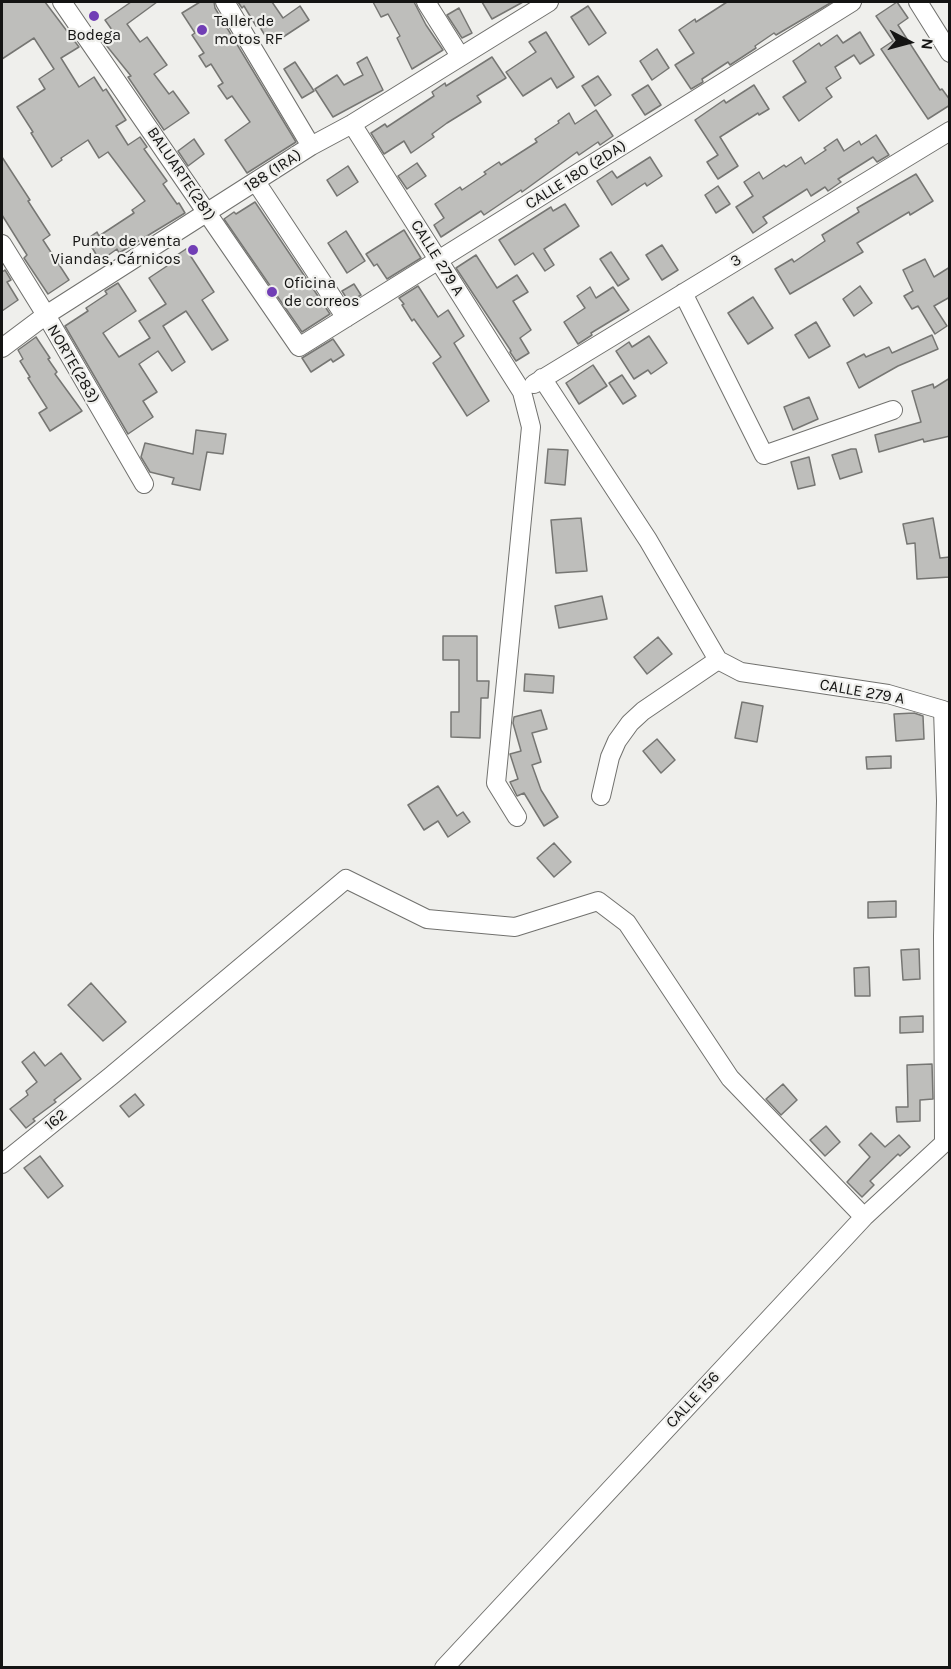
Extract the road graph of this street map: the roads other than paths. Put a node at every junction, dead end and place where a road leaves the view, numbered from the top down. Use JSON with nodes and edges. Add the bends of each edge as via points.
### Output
{"nodes":[{"id":1,"x":62,"y":2,"type":"edge"},
{"id":2,"x":225,"y":2,"type":"edge"},
{"id":3,"x":426,"y":2,"type":"edge"},
{"id":4,"x":549,"y":2,"type":"edge"},
{"id":5,"x":852,"y":2,"type":"edge"},
{"id":6,"x":918,"y":2,"type":"edge"},
{"id":7,"x":950,"y":53,"type":"edge"},
{"id":8,"x":460,"y":56,"type":"junction"},
{"id":9,"x":352,"y":124,"type":"junction"},
{"id":10,"x":950,"y":130,"type":"edge"},
{"id":11,"x":311,"y":146,"type":"junction"},
{"id":12,"x":256,"y":182,"type":"junction"},
{"id":13,"x":208,"y":214,"type":"junction"},
{"id":14,"x":2,"y":244,"type":"edge"},
{"id":15,"x":439,"y":261,"type":"junction"},
{"id":16,"x":683,"y":293,"type":"junction"},
{"id":17,"x":46,"y":315,"type":"junction"},
{"id":18,"x":346,"y":318,"type":"junction"},
{"id":19,"x":299,"y":347,"type":"joint"},
{"id":20,"x":2,"y":348,"type":"edge"},
{"id":21,"x":542,"y":378,"type":"junction"},
{"id":22,"x":522,"y":392,"type":"junction"},
{"id":23,"x":893,"y":410,"type":"dead end"},
{"id":24,"x":144,"y":484,"type":"dead end"},
{"id":25,"x":718,"y":660,"type":"junction"},
{"id":26,"x":946,"y":708,"type":"edge"},
{"id":27,"x":601,"y":796,"type":"dead end"},
{"id":28,"x":948,"y":802,"type":"edge"},
{"id":29,"x":517,"y":817,"type":"dead end"},
{"id":30,"x":946,"y":939,"type":"edge"},
{"id":31,"x":947,"y":1141,"type":"edge"},
{"id":32,"x":2,"y":1164,"type":"edge"},
{"id":33,"x":864,"y":1217,"type":"junction"},
{"id":34,"x":444,"y":1668,"type":"edge"}],
"edges":[{"from":1,"to":13,"type":"street","name":"BALUARTE(281)"},
{"from":2,"to":11,"type":"street"},
{"from":3,"to":8,"type":"street"},
{"from":4,"to":8,"type":"street","name":"188 (1RA)"},
{"from":5,"to":15,"type":"street","name":"CALLE 180 (2DA)"},
{"from":6,"to":7,"type":"street"},
{"from":8,"to":9,"type":"street","name":"188 (1RA)"},
{"from":9,"to":11,"type":"street","name":"188 (1RA)"},
{"from":9,"to":15,"type":"street","name":"CALLE 279 A"},
{"from":10,"to":16,"type":"street","name":"3"},
{"from":11,"to":12,"type":"street","name":"188 (1RA)"},
{"from":12,"to":13,"type":"street","name":"188 (1RA)"},
{"from":12,"to":18,"type":"street"},
{"from":13,"to":17,"type":"street","name":"188 (1RA)"},
{"from":13,"to":19,"type":"street","name":"BALUARTE(281)"},
{"from":14,"to":17,"type":"street","name":"NORTE(283)"},
{"from":15,"to":18,"type":"street","name":"CALLE 180 (2DA)"},
{"from":15,"to":22,"type":"street","name":"CALLE 279 A"},
{"from":16,"to":21,"type":"street","name":"3"},
{"from":16,"to":23,"type":"street","via":[[764,454]]},
{"from":17,"to":20,"type":"street","name":"188 (1RA)"},
{"from":17,"to":24,"type":"street","name":"NORTE(283)"},
{"from":18,"to":19,"type":"street","name":"CALLE 180 (2DA)"},
{"from":21,"to":22,"type":"street","name":"3"},
{"from":21,"to":25,"type":"street","via":[[648,540]]},
{"from":22,"to":29,"type":"street","name":"CALLE 279 A","via":[[531,427],[496,783]]},
{"from":25,"to":26,"type":"street","name":"CALLE 279 A","via":[[741,672],[888,694]]},
{"from":25,"to":27,"type":"street","via":[[630,723],[610,757]]},
{"from":26,"to":28,"type":"street","name":"CALLE 279 A"},
{"from":28,"to":30,"type":"street","name":"CALLE 279 A"},
{"from":30,"to":31,"type":"street","name":"CALLE 279 A"},
{"from":31,"to":33,"type":"street","name":"CALLE 156"},
{"from":32,"to":33,"type":"street","name":"162","via":[[346,879],[427,919],[515,927],[598,902],[627,923],[730,1078]]},
{"from":33,"to":34,"type":"street","name":"CALLE 156"}]}
